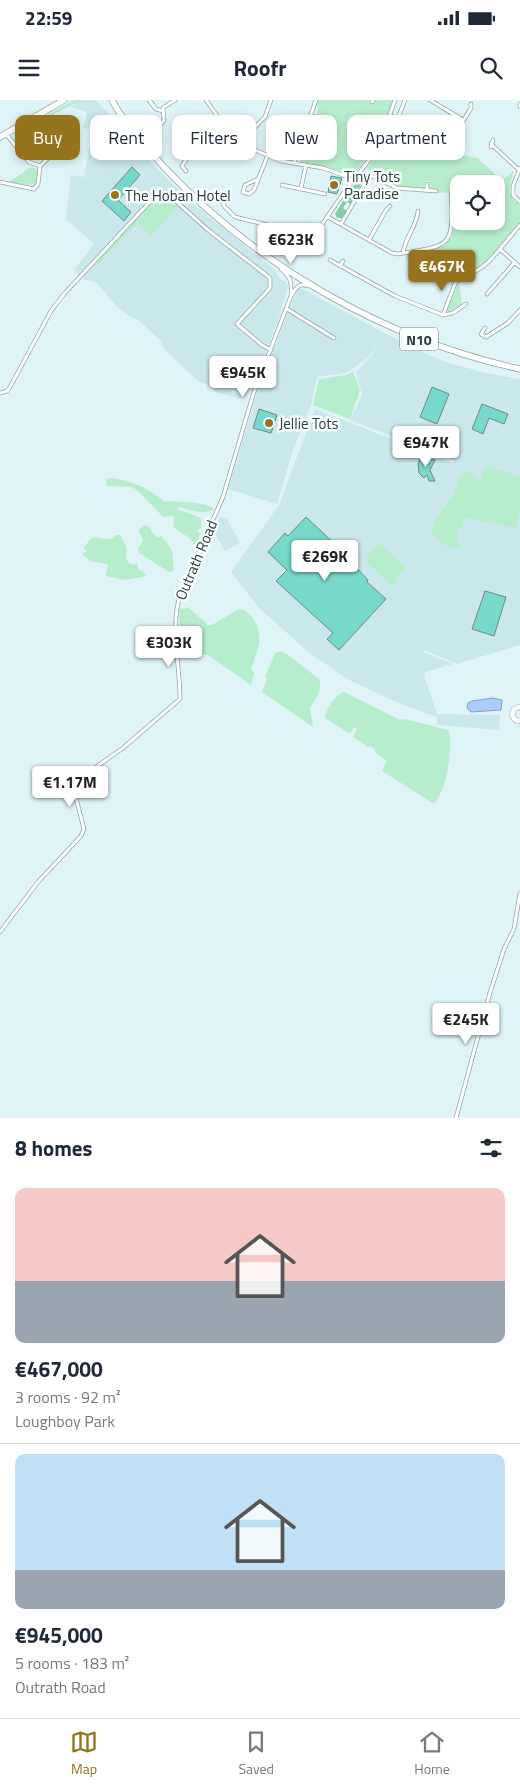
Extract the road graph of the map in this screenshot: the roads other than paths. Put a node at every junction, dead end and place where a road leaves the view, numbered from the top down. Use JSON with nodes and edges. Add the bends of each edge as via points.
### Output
{"nodes":[{"id":1,"x":64,"y":100,"type":"edge"},
{"id":2,"x":148,"y":100,"type":"edge"},
{"id":3,"x":175,"y":100,"type":"edge"},
{"id":4,"x":206,"y":100,"type":"edge"},
{"id":5,"x":271,"y":100,"type":"edge"},
{"id":6,"x":316,"y":100,"type":"edge"},
{"id":7,"x":395,"y":100,"type":"edge"},
{"id":8,"x":405,"y":100,"type":"edge"},
{"id":9,"x":430,"y":100,"type":"edge"},
{"id":10,"x":112,"y":101,"type":"edge"},
{"id":11,"x":471,"y":104,"type":"dead end"},
{"id":12,"x":163,"y":111,"type":"junction"},
{"id":13,"x":217,"y":115,"type":"edge"},
{"id":14,"x":390,"y":115,"type":"edge"},
{"id":15,"x":399,"y":115,"type":"edge"},
{"id":16,"x":455,"y":115,"type":"edge"},
{"id":17,"x":465,"y":116,"type":"edge"},
{"id":18,"x":162,"y":123,"type":"edge"},
{"id":19,"x":256,"y":126,"type":"edge"},
{"id":20,"x":3,"y":136,"type":"edge"},
{"id":21,"x":492,"y":144,"type":"dead end"},
{"id":22,"x":266,"y":159,"type":"edge"},
{"id":23,"x":46,"y":160,"type":"edge"},
{"id":24,"x":186,"y":160,"type":"edge"},
{"id":25,"x":279,"y":160,"type":"edge"},
{"id":26,"x":368,"y":160,"type":"edge"},
{"id":27,"x":294,"y":164,"type":"junction"},
{"id":28,"x":306,"y":165,"type":"junction"},
{"id":29,"x":40,"y":166,"type":"junction"},
{"id":30,"x":519,"y":169,"type":"edge"},
{"id":31,"x":186,"y":171,"type":"dead end"},
{"id":32,"x":258,"y":178,"type":"junction"},
{"id":33,"x":354,"y":179,"type":"junction"},
{"id":34,"x":0,"y":182,"type":"edge"},
{"id":35,"x":427,"y":184,"type":"dead end"},
{"id":36,"x":282,"y":185,"type":"dead end"},
{"id":37,"x":301,"y":188,"type":"junction"},
{"id":38,"x":427,"y":191,"type":"junction"},
{"id":39,"x":436,"y":191,"type":"dead end"},
{"id":40,"x":325,"y":194,"type":"dead end"},
{"id":41,"x":217,"y":199,"type":"dead end"},
{"id":42,"x":223,"y":200,"type":"junction"},
{"id":43,"x":230,"y":201,"type":"dead end"},
{"id":44,"x":520,"y":202,"type":"edge"},
{"id":45,"x":390,"y":206,"type":"dead end"},
{"id":46,"x":418,"y":210,"type":"dead end"},
{"id":47,"x":328,"y":216,"type":"junction"},
{"id":48,"x":341,"y":224,"type":"junction"},
{"id":49,"x":520,"y":224,"type":"edge"},
{"id":50,"x":451,"y":230,"type":"edge"},
{"id":51,"x":369,"y":240,"type":"junction"},
{"id":52,"x":258,"y":248,"type":"junction"},
{"id":53,"x":500,"y":249,"type":"junction"},
{"id":54,"x":403,"y":253,"type":"junction"},
{"id":55,"x":421,"y":256,"type":"dead end"},
{"id":56,"x":330,"y":260,"type":"dead end"},
{"id":57,"x":413,"y":260,"type":"dead end"},
{"id":58,"x":343,"y":261,"type":"dead end"},
{"id":59,"x":418,"y":262,"type":"junction"},
{"id":60,"x":515,"y":262,"type":"junction"},
{"id":61,"x":340,"y":266,"type":"junction"},
{"id":62,"x":520,"y":267,"type":"edge"},
{"id":63,"x":458,"y":276,"type":"junction"},
{"id":64,"x":487,"y":294,"type":"dead end"},
{"id":65,"x":291,"y":296,"type":"junction"},
{"id":66,"x":336,"y":299,"type":"junction"},
{"id":67,"x":466,"y":304,"type":"dead end"},
{"id":68,"x":287,"y":309,"type":"junction"},
{"id":69,"x":520,"y":310,"type":"edge"},
{"id":70,"x":443,"y":315,"type":"junction"},
{"id":71,"x":485,"y":328,"type":"dead end"},
{"id":72,"x":334,"y":338,"type":"dead end"},
{"id":73,"x":271,"y":350,"type":"junction"},
{"id":74,"x":520,"y":369,"type":"edge"},
{"id":75,"x":0,"y":393,"type":"edge"},
{"id":76,"x":520,"y":707,"type":"edge"},
{"id":77,"x":520,"y":721,"type":"edge"},
{"id":78,"x":520,"y":893,"type":"edge"},
{"id":79,"x":0,"y":932,"type":"edge"},
{"id":80,"x":456,"y":1118,"type":"edge"}],
"edges":[{"from":1,"to":20,"type":"highway"},
{"from":2,"to":12,"type":"street","via":[[156,109]]},
{"from":3,"to":12,"type":"street"},
{"from":4,"to":13,"type":"street"},
{"from":5,"to":19,"type":"street","via":[[264,119]]},
{"from":6,"to":27,"type":"street"},
{"from":7,"to":14,"type":"street"},
{"from":8,"to":15,"type":"street"},
{"from":9,"to":16,"type":"street"},
{"from":10,"to":52,"type":"highway","number":"N10","via":[[174,177],[202,204]]},
{"from":11,"to":17,"type":"street"},
{"from":12,"to":18,"type":"street"},
{"from":20,"to":29,"type":"street","via":[[29,162]]},
{"from":21,"to":30,"type":"street"},
{"from":22,"to":32,"type":"street"},
{"from":23,"to":29,"type":"street"},
{"from":24,"to":31,"type":"street","via":[[182,166]]},
{"from":25,"to":27,"type":"street"},
{"from":26,"to":33,"type":"street"},
{"from":27,"to":28,"type":"street"},
{"from":28,"to":33,"type":"street"},
{"from":28,"to":37,"type":"street"},
{"from":29,"to":34,"type":"street","via":[[38,184],[34,189]]},
{"from":30,"to":44,"type":"street","via":[[513,195]]},
{"from":32,"to":32,"type":"street","via":[[252,193],[244,194],[245,185]]},
{"from":33,"to":47,"type":"street"},
{"from":35,"to":38,"type":"street"},
{"from":36,"to":37,"type":"street"},
{"from":37,"to":40,"type":"street"},
{"from":38,"to":39,"type":"street"},
{"from":38,"to":48,"type":"street","via":[[397,188],[372,174]]},
{"from":41,"to":42,"type":"street"},
{"from":42,"to":43,"type":"street"},
{"from":42,"to":47,"type":"street","via":[[235,218],[268,224],[303,249],[307,248]]},
{"from":45,"to":51,"type":"street"},
{"from":46,"to":54,"type":"street"},
{"from":47,"to":48,"type":"street"},
{"from":48,"to":51,"type":"street"},
{"from":49,"to":53,"type":"street"},
{"from":50,"to":54,"type":"street","via":[[436,248]]},
{"from":51,"to":54,"type":"street","via":[[392,253]]},
{"from":52,"to":65,"type":"street","name":"Outrath Road","via":[[288,274],[292,284]]},
{"from":52,"to":66,"type":"highway","number":"N10"},
{"from":53,"to":60,"type":"street"},
{"from":53,"to":63,"type":"street","via":[[476,272]]},
{"from":55,"to":59,"type":"street"},
{"from":56,"to":61,"type":"street"},
{"from":57,"to":59,"type":"street"},
{"from":58,"to":61,"type":"street"},
{"from":59,"to":63,"type":"street","via":[[432,270]]},
{"from":60,"to":62,"type":"street"},
{"from":60,"to":64,"type":"street"},
{"from":61,"to":70,"type":"street","via":[[395,296]]},
{"from":63,"to":70,"type":"street"},
{"from":65,"to":66,"type":"street","via":[[302,284]]},
{"from":65,"to":68,"type":"street","name":"Outrath Road"},
{"from":66,"to":74,"type":"highway","number":"N10","via":[[448,350]]},
{"from":67,"to":70,"type":"street","via":[[453,313]]},
{"from":68,"to":72,"type":"street"},
{"from":68,"to":73,"type":"street","name":"Outrath Road"},
{"from":69,"to":71,"type":"street","via":[[508,323],[486,337],[481,334]]},
{"from":73,"to":75,"type":"street","via":[[237,324],[270,288],[270,278],[169,195],[158,193],[64,294],[51,311],[10,387]]},
{"from":73,"to":79,"type":"street","name":"Outrath Road","via":[[253,395],[222,497],[176,607],[180,699],[76,782],[74,790],[84,829],[81,836],[38,882]]},
{"from":76,"to":77,"type":"street","via":[[514,709],[512,715]]},
{"from":78,"to":80,"type":"street","via":[[514,929],[489,996]]}]}
